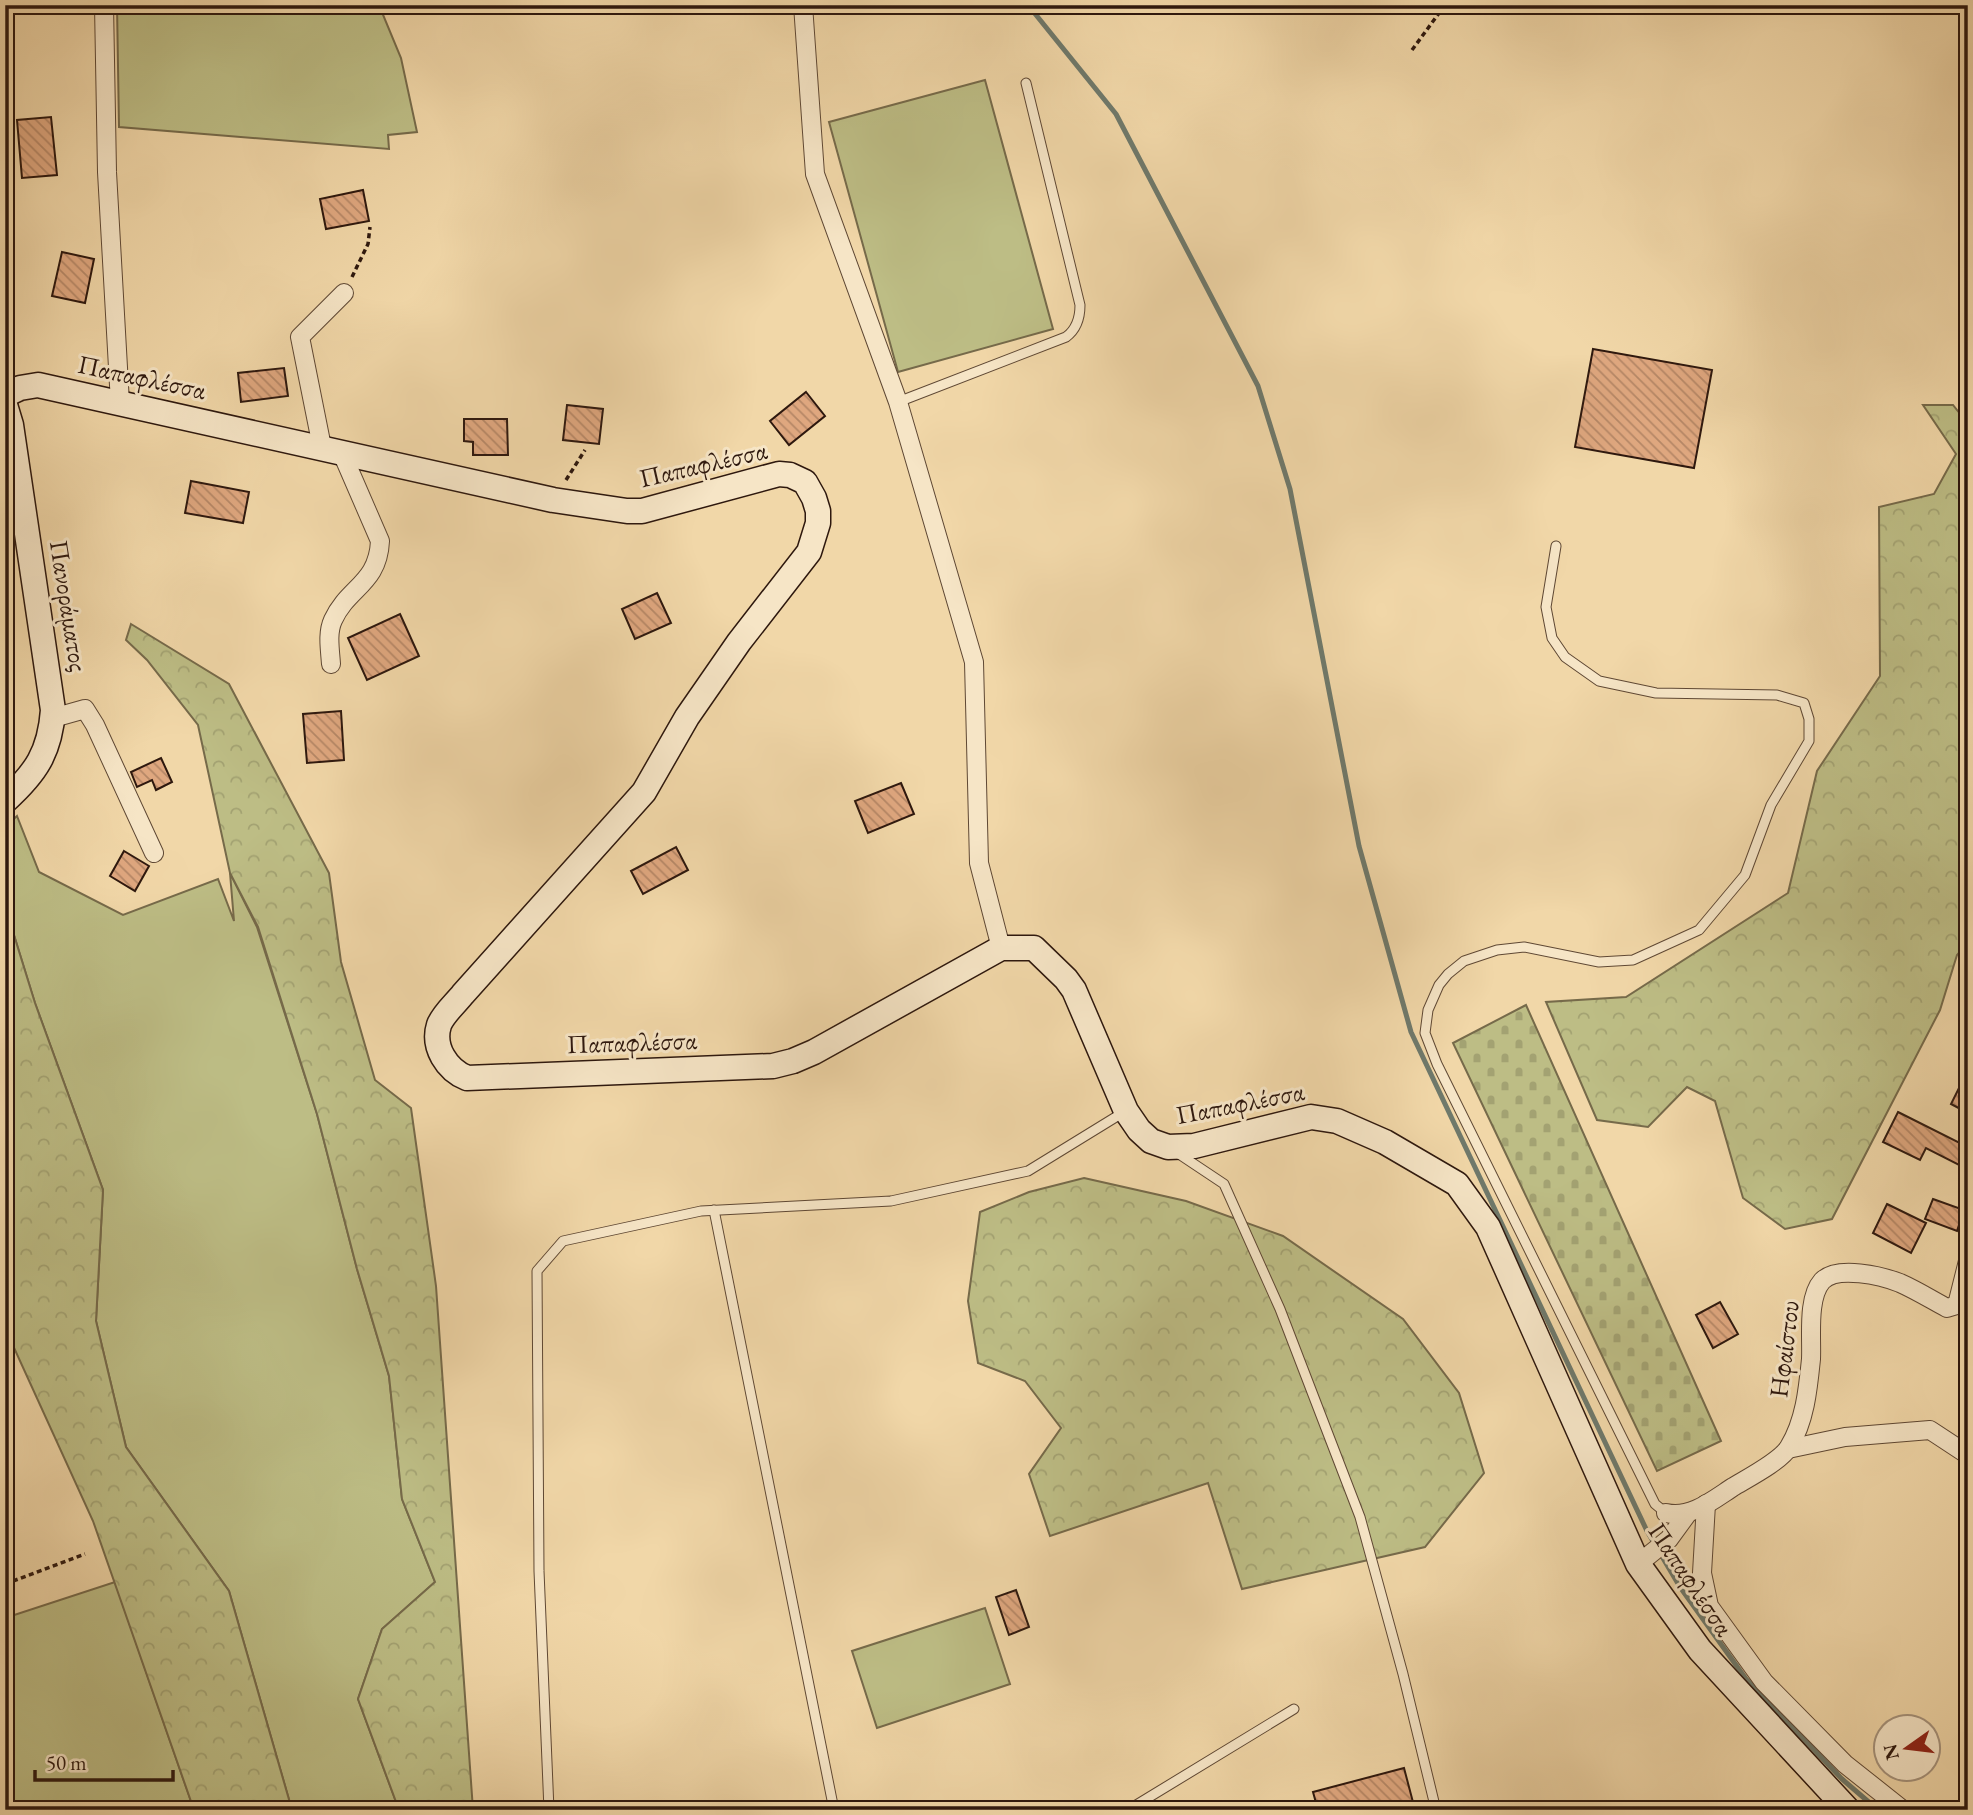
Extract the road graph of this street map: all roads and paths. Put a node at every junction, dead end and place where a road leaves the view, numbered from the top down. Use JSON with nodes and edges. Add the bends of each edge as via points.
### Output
{"nodes":[{"id":1,"x":104,"y":5,"type":"edge"},
{"id":2,"x":803,"y":5,"type":"edge"},
{"id":3,"x":1446,"y":5,"type":"edge"},
{"id":4,"x":1412,"y":50,"type":"dead end"},
{"id":5,"x":1026,"y":83,"type":"dead end"},
{"id":6,"x":370,"y":227,"type":"dead end"},
{"id":7,"x":344,"y":293,"type":"joint"},
{"id":8,"x":5,"y":395,"type":"edge"},
{"id":9,"x":898,"y":402,"type":"junction"},
{"id":10,"x":120,"y":403,"type":"junction"},
{"id":11,"x":5,"y":405,"type":"edge"},
{"id":12,"x":331,"y":449,"type":"junction"},
{"id":13,"x":585,"y":450,"type":"dead end"},
{"id":14,"x":10,"y":457,"type":"edge"},
{"id":15,"x":565,"y":482,"type":"dead end"},
{"id":16,"x":1556,"y":545,"type":"dead end"},
{"id":17,"x":331,"y":664,"type":"dead end"},
{"id":18,"x":53,"y":718,"type":"junction"},
{"id":19,"x":5,"y":801,"type":"edge"},
{"id":20,"x":154,"y":853,"type":"dead end"},
{"id":21,"x":1001,"y":948,"type":"junction"},
{"id":22,"x":1126,"y":1111,"type":"junction"},
{"id":23,"x":1168,"y":1147,"type":"junction"},
{"id":24,"x":714,"y":1210,"type":"junction"},
{"id":25,"x":1968,"y":1261,"type":"edge"},
{"id":26,"x":1788,"y":1449,"type":"junction"},
{"id":27,"x":1968,"y":1455,"type":"edge"},
{"id":28,"x":1706,"y":1504,"type":"junction"},
{"id":29,"x":1666,"y":1513,"type":"joint"},
{"id":30,"x":1688,"y":1513,"type":"junction"},
{"id":31,"x":85,"y":1554,"type":"dead end"},
{"id":32,"x":1643,"y":1559,"type":"junction"},
{"id":33,"x":5,"y":1584,"type":"edge"},
{"id":34,"x":1294,"y":1709,"type":"dead end"},
{"id":35,"x":549,"y":1810,"type":"edge"},
{"id":36,"x":834,"y":1810,"type":"edge"},
{"id":37,"x":1128,"y":1810,"type":"edge"},
{"id":38,"x":1436,"y":1810,"type":"edge"},
{"id":39,"x":1848,"y":1810,"type":"edge"},
{"id":40,"x":1903,"y":1810,"type":"edge"}],
"edges":[{"from":1,"to":10,"type":"street","via":[[107,172]]},
{"from":2,"to":9,"type":"street","via":[[815,174]]},
{"from":3,"to":4,"type":"path"},
{"from":5,"to":9,"type":"lane","via":[[1080,316],[1066,337]]},
{"from":6,"to":7,"type":"path","via":[[369,244]]},
{"from":7,"to":12,"type":"street","via":[[300,337]]},
{"from":8,"to":10,"type":"street","name":"Παπαφλέσσα","via":[[38,385]]},
{"from":9,"to":21,"type":"street","via":[[974,662],[979,863]]},
{"from":10,"to":12,"type":"street","name":"Παπαφλέσσα"},
{"from":11,"to":14,"type":"street","name":"Πανοράματος"},
{"from":12,"to":17,"type":"street","via":[[380,541],[373,572],[333,621]]},
{"from":12,"to":21,"type":"street","name":"Παπαφλέσσα","via":[[627,511],[790,475],[805,482],[818,511],[809,552],[687,717],[643,792],[440,1023],[440,1051],[455,1073],[467,1078],[773,1066],[814,1052]]},
{"from":13,"to":15,"type":"path"},
{"from":14,"to":18,"type":"street","name":"Πανοράματος"},
{"from":16,"to":29,"type":"lane","via":[[1546,607],[1552,638],[1565,657],[1599,681],[1656,692],[1777,695],[1804,703],[1809,719],[1809,741],[1771,804],[1745,875],[1699,930],[1633,960],[1599,962],[1524,947],[1464,961],[1440,985],[1425,1032],[1654,1504]]},
{"from":18,"to":19,"type":"street","name":"Πανοράματος","via":[[46,751],[33,773]]},
{"from":18,"to":20,"type":"street","via":[[85,709]]},
{"from":21,"to":22,"type":"street","name":"Παπαφλέσσα","via":[[1034,948],[1066,979]]},
{"from":22,"to":23,"type":"street","name":"Παπαφλέσσα","via":[[1139,1130]]},
{"from":22,"to":24,"type":"lane","via":[[1028,1171],[891,1201]]},
{"from":23,"to":32,"type":"street","name":"Παπαφλέσσα","via":[[1194,1146],[1311,1117],[1362,1131],[1457,1184],[1488,1227]]},
{"from":23,"to":38,"type":"lane","via":[[1224,1184],[1279,1309],[1360,1517]]},
{"from":24,"to":35,"type":"lane","via":[[563,1241],[537,1271],[539,1571]]},
{"from":24,"to":36,"type":"lane"},
{"from":25,"to":26,"type":"street","name":"Ηφαίστου","via":[[1957,1305],[1947,1308],[1898,1282],[1851,1272],[1823,1281],[1813,1301],[1803,1415]]},
{"from":26,"to":27,"type":"street","via":[[1845,1437],[1930,1430]]},
{"from":26,"to":28,"type":"street","name":"Ηφαίστου"},
{"from":28,"to":30,"type":"street","name":"Ηφαίστου"},
{"from":28,"to":40,"type":"street","via":[[1702,1573],[1709,1606],[1763,1682],[1844,1764]]},
{"from":29,"to":30,"type":"street","name":"Ηφαίστου"},
{"from":30,"to":32,"type":"street","name":"Ηφαίστου","via":[[1669,1539]]},
{"from":31,"to":33,"type":"path"},
{"from":32,"to":39,"type":"street","name":"Παπαφλέσσα","via":[[1700,1650]]},
{"from":34,"to":37,"type":"lane"}]}
